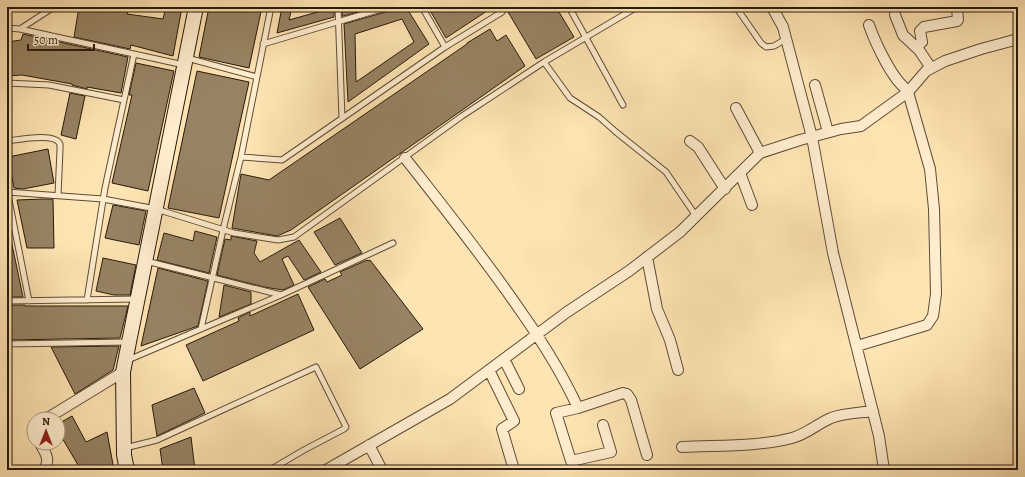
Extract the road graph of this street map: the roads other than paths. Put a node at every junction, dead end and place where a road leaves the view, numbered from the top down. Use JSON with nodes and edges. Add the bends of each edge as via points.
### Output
{"nodes":[{"id":1,"x":54,"y":7,"type":"edge"},
{"id":2,"x":196,"y":7,"type":"edge"},
{"id":3,"x":271,"y":7,"type":"edge"},
{"id":4,"x":338,"y":7,"type":"edge"},
{"id":5,"x":388,"y":7,"type":"edge"},
{"id":6,"x":422,"y":7,"type":"edge"},
{"id":7,"x":500,"y":7,"type":"edge"},
{"id":8,"x":569,"y":7,"type":"edge"},
{"id":9,"x":736,"y":7,"type":"edge"},
{"id":10,"x":772,"y":7,"type":"edge"},
{"id":11,"x":957,"y":7,"type":"edge"},
{"id":12,"x":633,"y":8,"type":"edge"},
{"id":13,"x":895,"y":15,"type":"dead end"},
{"id":14,"x":339,"y":23,"type":"junction"},
{"id":15,"x":869,"y":25,"type":"dead end"},
{"id":16,"x":7,"y":28,"type":"edge"},
{"id":17,"x":20,"y":29,"type":"junction"},
{"id":18,"x":586,"y":37,"type":"junction"},
{"id":19,"x":786,"y":39,"type":"junction"},
{"id":20,"x":1018,"y":39,"type":"edge"},
{"id":21,"x":263,"y":44,"type":"junction"},
{"id":22,"x":445,"y":47,"type":"junction"},
{"id":23,"x":916,"y":47,"type":"junction"},
{"id":24,"x":134,"y":54,"type":"junction"},
{"id":25,"x":186,"y":62,"type":"junction"},
{"id":26,"x":544,"y":62,"type":"junction"},
{"id":27,"x":931,"y":68,"type":"junction"},
{"id":28,"x":257,"y":77,"type":"junction"},
{"id":29,"x":7,"y":83,"type":"edge"},
{"id":30,"x":814,"y":85,"type":"dead end"},
{"id":31,"x":908,"y":92,"type":"junction"},
{"id":32,"x":124,"y":100,"type":"junction"},
{"id":33,"x":623,"y":105,"type":"dead end"},
{"id":34,"x":736,"y":108,"type":"dead end"},
{"id":35,"x":342,"y":118,"type":"junction"},
{"id":36,"x":828,"y":132,"type":"junction"},
{"id":37,"x":812,"y":137,"type":"junction"},
{"id":38,"x":7,"y":141,"type":"edge"},
{"id":39,"x":690,"y":141,"type":"dead end"},
{"id":40,"x":760,"y":153,"type":"junction"},
{"id":41,"x":241,"y":157,"type":"junction"},
{"id":42,"x":405,"y":158,"type":"junction"},
{"id":43,"x":740,"y":173,"type":"junction"},
{"id":44,"x":725,"y":189,"type":"junction"},
{"id":45,"x":7,"y":191,"type":"edge"},
{"id":46,"x":58,"y":195,"type":"junction"},
{"id":47,"x":103,"y":199,"type":"junction"},
{"id":48,"x":752,"y":205,"type":"dead end"},
{"id":49,"x":156,"y":209,"type":"junction"},
{"id":50,"x":696,"y":216,"type":"junction"},
{"id":51,"x":223,"y":230,"type":"junction"},
{"id":52,"x":392,"y":243,"type":"dead end"},
{"id":53,"x":647,"y":257,"type":"junction"},
{"id":54,"x":145,"y":261,"type":"junction"},
{"id":55,"x":212,"y":278,"type":"junction"},
{"id":56,"x":281,"y":295,"type":"junction"},
{"id":57,"x":138,"y":299,"type":"junction"},
{"id":58,"x":87,"y":300,"type":"junction"},
{"id":59,"x":7,"y":301,"type":"edge"},
{"id":60,"x":29,"y":301,"type":"junction"},
{"id":61,"x":201,"y":329,"type":"junction"},
{"id":62,"x":537,"y":335,"type":"junction"},
{"id":63,"x":129,"y":342,"type":"junction"},
{"id":64,"x":7,"y":344,"type":"edge"},
{"id":65,"x":857,"y":346,"type":"junction"},
{"id":66,"x":504,"y":359,"type":"junction"},
{"id":67,"x":124,"y":367,"type":"junction"},
{"id":68,"x":489,"y":370,"type":"junction"},
{"id":69,"x":678,"y":370,"type":"dead end"},
{"id":70,"x":519,"y":389,"type":"dead end"},
{"id":71,"x":578,"y":408,"type":"junction"},
{"id":72,"x":58,"y":411,"type":"edge"},
{"id":73,"x":873,"y":411,"type":"junction"},
{"id":74,"x":603,"y":425,"type":"dead end"},
{"id":75,"x":369,"y":445,"type":"junction"},
{"id":76,"x":682,"y":447,"type":"dead end"},
{"id":77,"x":124,"y":448,"type":"junction"},
{"id":78,"x":44,"y":451,"type":"edge"},
{"id":79,"x":647,"y":455,"type":"dead end"},
{"id":80,"x":44,"y":470,"type":"edge"},
{"id":81,"x":127,"y":470,"type":"edge"},
{"id":82,"x":270,"y":470,"type":"edge"},
{"id":83,"x":326,"y":470,"type":"edge"},
{"id":84,"x":382,"y":470,"type":"edge"},
{"id":85,"x":514,"y":470,"type":"edge"},
{"id":86,"x":884,"y":470,"type":"edge"}],
"edges":[{"from":1,"to":17,"type":"lane"},
{"from":2,"to":25,"type":"street"},
{"from":3,"to":21,"type":"lane"},
{"from":4,"to":14,"type":"lane"},
{"from":5,"to":14,"type":"lane"},
{"from":6,"to":22,"type":"lane"},
{"from":7,"to":22,"type":"lane","via":[[502,12]]},
{"from":8,"to":18,"type":"lane"},
{"from":9,"to":19,"type":"lane","via":[[761,43],[774,46]]},
{"from":10,"to":19,"type":"street","via":[[783,27]]},
{"from":11,"to":23,"type":"street","via":[[958,20],[924,27],[920,31],[922,42]]},
{"from":12,"to":18,"type":"lane"},
{"from":13,"to":23,"type":"street","via":[[903,35]]},
{"from":14,"to":21,"type":"lane"},
{"from":14,"to":35,"type":"lane"},
{"from":15,"to":31,"type":"street","via":[[890,70]]},
{"from":16,"to":17,"type":"lane"},
{"from":17,"to":24,"type":"lane"},
{"from":18,"to":26,"type":"lane"},
{"from":18,"to":33,"type":"lane"},
{"from":19,"to":37,"type":"street"},
{"from":20,"to":27,"type":"street","via":[[945,61]]},
{"from":21,"to":28,"type":"lane"},
{"from":22,"to":35,"type":"lane"},
{"from":23,"to":27,"type":"street"},
{"from":24,"to":25,"type":"lane"},
{"from":24,"to":32,"type":"lane"},
{"from":25,"to":28,"type":"lane"},
{"from":25,"to":49,"type":"street"},
{"from":26,"to":42,"type":"lane","via":[[462,116]]},
{"from":26,"to":50,"type":"lane","via":[[570,98],[599,117],[666,172]]},
{"from":27,"to":31,"type":"street"},
{"from":28,"to":41,"type":"lane"},
{"from":29,"to":32,"type":"lane","via":[[48,85]]},
{"from":30,"to":36,"type":"street"},
{"from":31,"to":36,"type":"street","via":[[861,126]]},
{"from":31,"to":65,"type":"street","via":[[930,169],[934,209],[936,294],[933,316],[928,325]]},
{"from":32,"to":47,"type":"lane"},
{"from":34,"to":40,"type":"street"},
{"from":35,"to":41,"type":"lane","via":[[282,160]]},
{"from":36,"to":37,"type":"street"},
{"from":37,"to":40,"type":"street"},
{"from":37,"to":65,"type":"street","via":[[833,253]]},
{"from":38,"to":46,"type":"lane","via":[[47,137],[60,144]]},
{"from":39,"to":44,"type":"street","via":[[698,147]]},
{"from":40,"to":43,"type":"street"},
{"from":41,"to":51,"type":"lane"},
{"from":42,"to":51,"type":"lane","via":[[294,237],[278,240]]},
{"from":42,"to":62,"type":"street","via":[[498,278]]},
{"from":43,"to":44,"type":"street"},
{"from":43,"to":48,"type":"street"},
{"from":44,"to":50,"type":"street"},
{"from":45,"to":46,"type":"lane"},
{"from":45,"to":60,"type":"lane"},
{"from":46,"to":47,"type":"lane"},
{"from":47,"to":49,"type":"lane"},
{"from":47,"to":58,"type":"lane"},
{"from":49,"to":51,"type":"lane"},
{"from":49,"to":54,"type":"street"},
{"from":50,"to":53,"type":"street","via":[[680,232]]},
{"from":51,"to":55,"type":"lane"},
{"from":52,"to":56,"type":"lane"},
{"from":53,"to":62,"type":"street"},
{"from":53,"to":69,"type":"street","via":[[657,308],[672,345]]},
{"from":54,"to":55,"type":"lane"},
{"from":54,"to":57,"type":"street"},
{"from":55,"to":56,"type":"lane"},
{"from":55,"to":61,"type":"lane"},
{"from":56,"to":61,"type":"lane"},
{"from":57,"to":58,"type":"lane"},
{"from":57,"to":63,"type":"street"},
{"from":58,"to":60,"type":"lane"},
{"from":59,"to":60,"type":"lane"},
{"from":61,"to":67,"type":"lane"},
{"from":62,"to":66,"type":"street"},
{"from":62,"to":71,"type":"street"},
{"from":63,"to":64,"type":"lane"},
{"from":63,"to":67,"type":"street"},
{"from":65,"to":73,"type":"street"},
{"from":66,"to":68,"type":"street"},
{"from":66,"to":70,"type":"street"},
{"from":67,"to":72,"type":"street"},
{"from":67,"to":77,"type":"street"},
{"from":68,"to":75,"type":"street","via":[[450,399]]},
{"from":68,"to":85,"type":"street","via":[[514,421],[502,429]]},
{"from":71,"to":74,"type":"street","via":[[556,413],[571,461],[611,452]]},
{"from":71,"to":79,"type":"street","via":[[623,393],[627,394]]},
{"from":73,"to":76,"type":"street","via":[[829,418],[793,438],[755,444]]},
{"from":73,"to":86,"type":"street"},
{"from":75,"to":83,"type":"street"},
{"from":75,"to":84,"type":"street"},
{"from":77,"to":81,"type":"street"},
{"from":77,"to":82,"type":"lane","via":[[158,440],[316,367],[346,427]]},
{"from":78,"to":80,"type":"street","via":[[48,459],[48,465]]}]}
